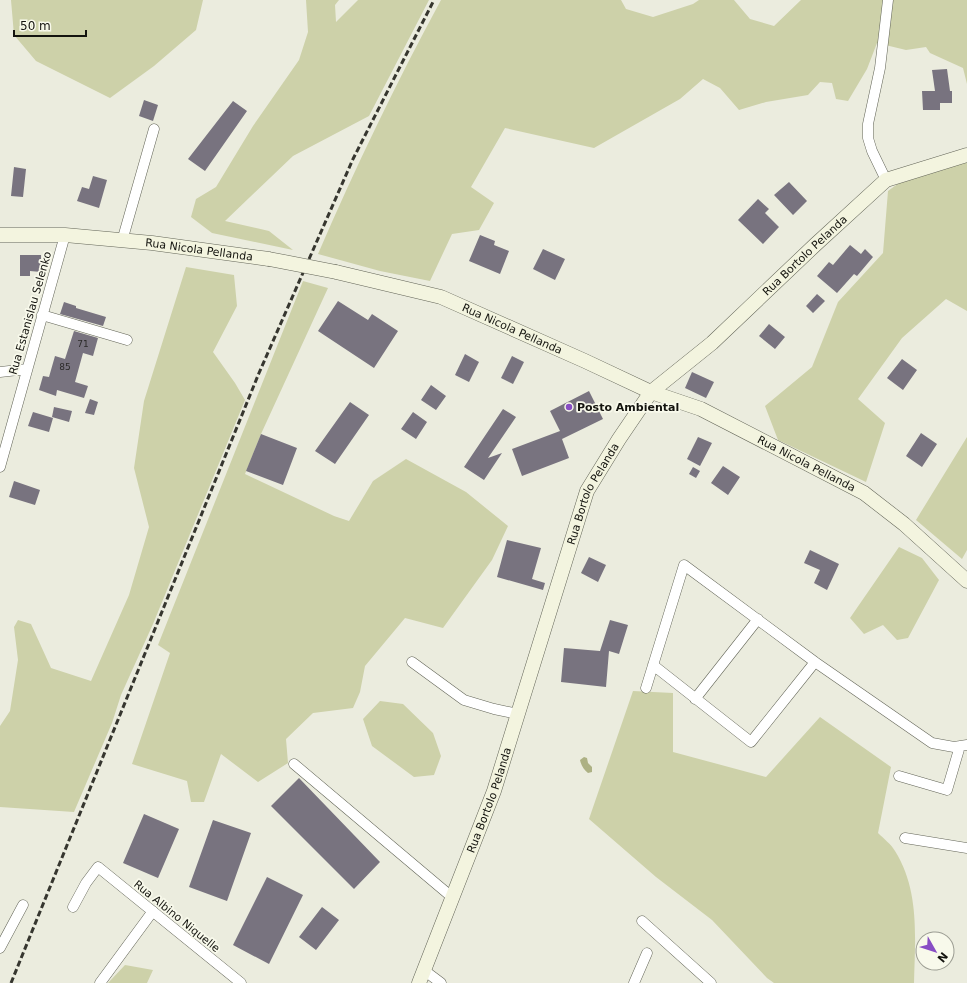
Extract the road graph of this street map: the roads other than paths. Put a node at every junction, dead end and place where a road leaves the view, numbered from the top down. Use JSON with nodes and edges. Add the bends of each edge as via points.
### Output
{"nodes":[{"id":1,"x":888,"y":0,"type":"edge"},
{"id":2,"x":154,"y":129,"type":"dead end"},
{"id":3,"x":967,"y":155,"type":"edge"},
{"id":4,"x":886,"y":180,"type":"junction"},
{"id":5,"x":0,"y":235,"type":"edge"},
{"id":6,"x":65,"y":235,"type":"junction"},
{"id":7,"x":122,"y":241,"type":"junction"},
{"id":8,"x":42,"y":315,"type":"junction"},
{"id":9,"x":127,"y":340,"type":"dead end"},
{"id":10,"x":27,"y":369,"type":"junction"},
{"id":11,"x":0,"y":372,"type":"edge"},
{"id":12,"x":651,"y":392,"type":"junction"},
{"id":13,"x":0,"y":467,"type":"edge"},
{"id":14,"x":967,"y":581,"type":"edge"},
{"id":15,"x":758,"y":619,"type":"junction"},
{"id":16,"x":412,"y":662,"type":"dead end"},
{"id":17,"x":815,"y":662,"type":"junction"},
{"id":18,"x":653,"y":665,"type":"junction"},
{"id":19,"x":646,"y":688,"type":"dead end"},
{"id":20,"x":695,"y":699,"type":"junction"},
{"id":21,"x":518,"y":714,"type":"junction"},
{"id":22,"x":961,"y":748,"type":"edge"},
{"id":23,"x":294,"y":764,"type":"dead end"},
{"id":24,"x":899,"y":776,"type":"dead end"},
{"id":25,"x":905,"y":838,"type":"dead end"},
{"id":26,"x":967,"y":848,"type":"edge"},
{"id":27,"x":453,"y":898,"type":"junction"},
{"id":28,"x":23,"y":905,"type":"dead end"},
{"id":29,"x":73,"y":907,"type":"dead end"},
{"id":30,"x":153,"y":912,"type":"junction"},
{"id":31,"x":642,"y":921,"type":"dead end"},
{"id":32,"x":0,"y":925,"type":"edge"},
{"id":33,"x":9,"y":931,"type":"junction"},
{"id":34,"x":0,"y":948,"type":"edge"},
{"id":35,"x":647,"y":953,"type":"dead end"},
{"id":36,"x":422,"y":977,"type":"edge"},
{"id":37,"x":100,"y":983,"type":"edge"},
{"id":38,"x":241,"y":983,"type":"edge"},
{"id":39,"x":440,"y":983,"type":"edge"},
{"id":40,"x":634,"y":983,"type":"edge"},
{"id":41,"x":711,"y":983,"type":"edge"}],
"edges":[{"from":1,"to":4,"type":"street","via":[[880,68],[868,124],[868,138],[872,151]]},
{"from":2,"to":7,"type":"street"},
{"from":3,"to":4,"type":"main road","name":"Rua Bortolo Pelanda"},
{"from":4,"to":12,"type":"main road","name":"Rua Bortolo Pelanda","via":[[712,343]]},
{"from":5,"to":6,"type":"main road","name":"Rua Nicola Pellanda"},
{"from":6,"to":7,"type":"main road","name":"Rua Nicola Pellanda"},
{"from":6,"to":8,"type":"street","name":"Rua Estanislau Selenko"},
{"from":7,"to":12,"type":"main road","name":"Rua Nicola Pellanda","bridge":true,"via":[[269,259],[441,297]]},
{"from":8,"to":9,"type":"street"},
{"from":8,"to":10,"type":"street","name":"Rua Estanislau Selenko"},
{"from":10,"to":11,"type":"street"},
{"from":10,"to":13,"type":"street","name":"Rua Estanislau Selenko"},
{"from":12,"to":14,"type":"main road","name":"Rua Nicola Pellanda","via":[[700,409],[864,493],[904,524]]},
{"from":12,"to":21,"type":"main road","name":"Rua Bortolo Pelanda","via":[[587,491]]},
{"from":15,"to":17,"type":"street"},
{"from":15,"to":18,"type":"street","via":[[684,564]]},
{"from":15,"to":20,"type":"street"},
{"from":16,"to":21,"type":"street","via":[[464,700]]},
{"from":17,"to":20,"type":"street","via":[[751,742]]},
{"from":17,"to":22,"type":"street","via":[[932,744]]},
{"from":18,"to":19,"type":"street"},
{"from":18,"to":20,"type":"street"},
{"from":21,"to":27,"type":"main road","name":"Rua Bortolo Pelanda","via":[[494,791]]},
{"from":22,"to":24,"type":"street","via":[[947,790]]},
{"from":23,"to":27,"type":"street"},
{"from":25,"to":26,"type":"street"},
{"from":27,"to":36,"type":"main road","name":"Rua Bortolo Pelanda"},
{"from":28,"to":33,"type":"street"},
{"from":29,"to":30,"type":"street","name":"Rua Albino Niquelle","via":[[98,867]]},
{"from":30,"to":37,"type":"street"},
{"from":30,"to":38,"type":"street","name":"Rua Albino Niquelle"},
{"from":31,"to":41,"type":"street"},
{"from":32,"to":33,"type":"street"},
{"from":33,"to":34,"type":"street"},
{"from":35,"to":40,"type":"street"},
{"from":36,"to":39,"type":"street"}]}
